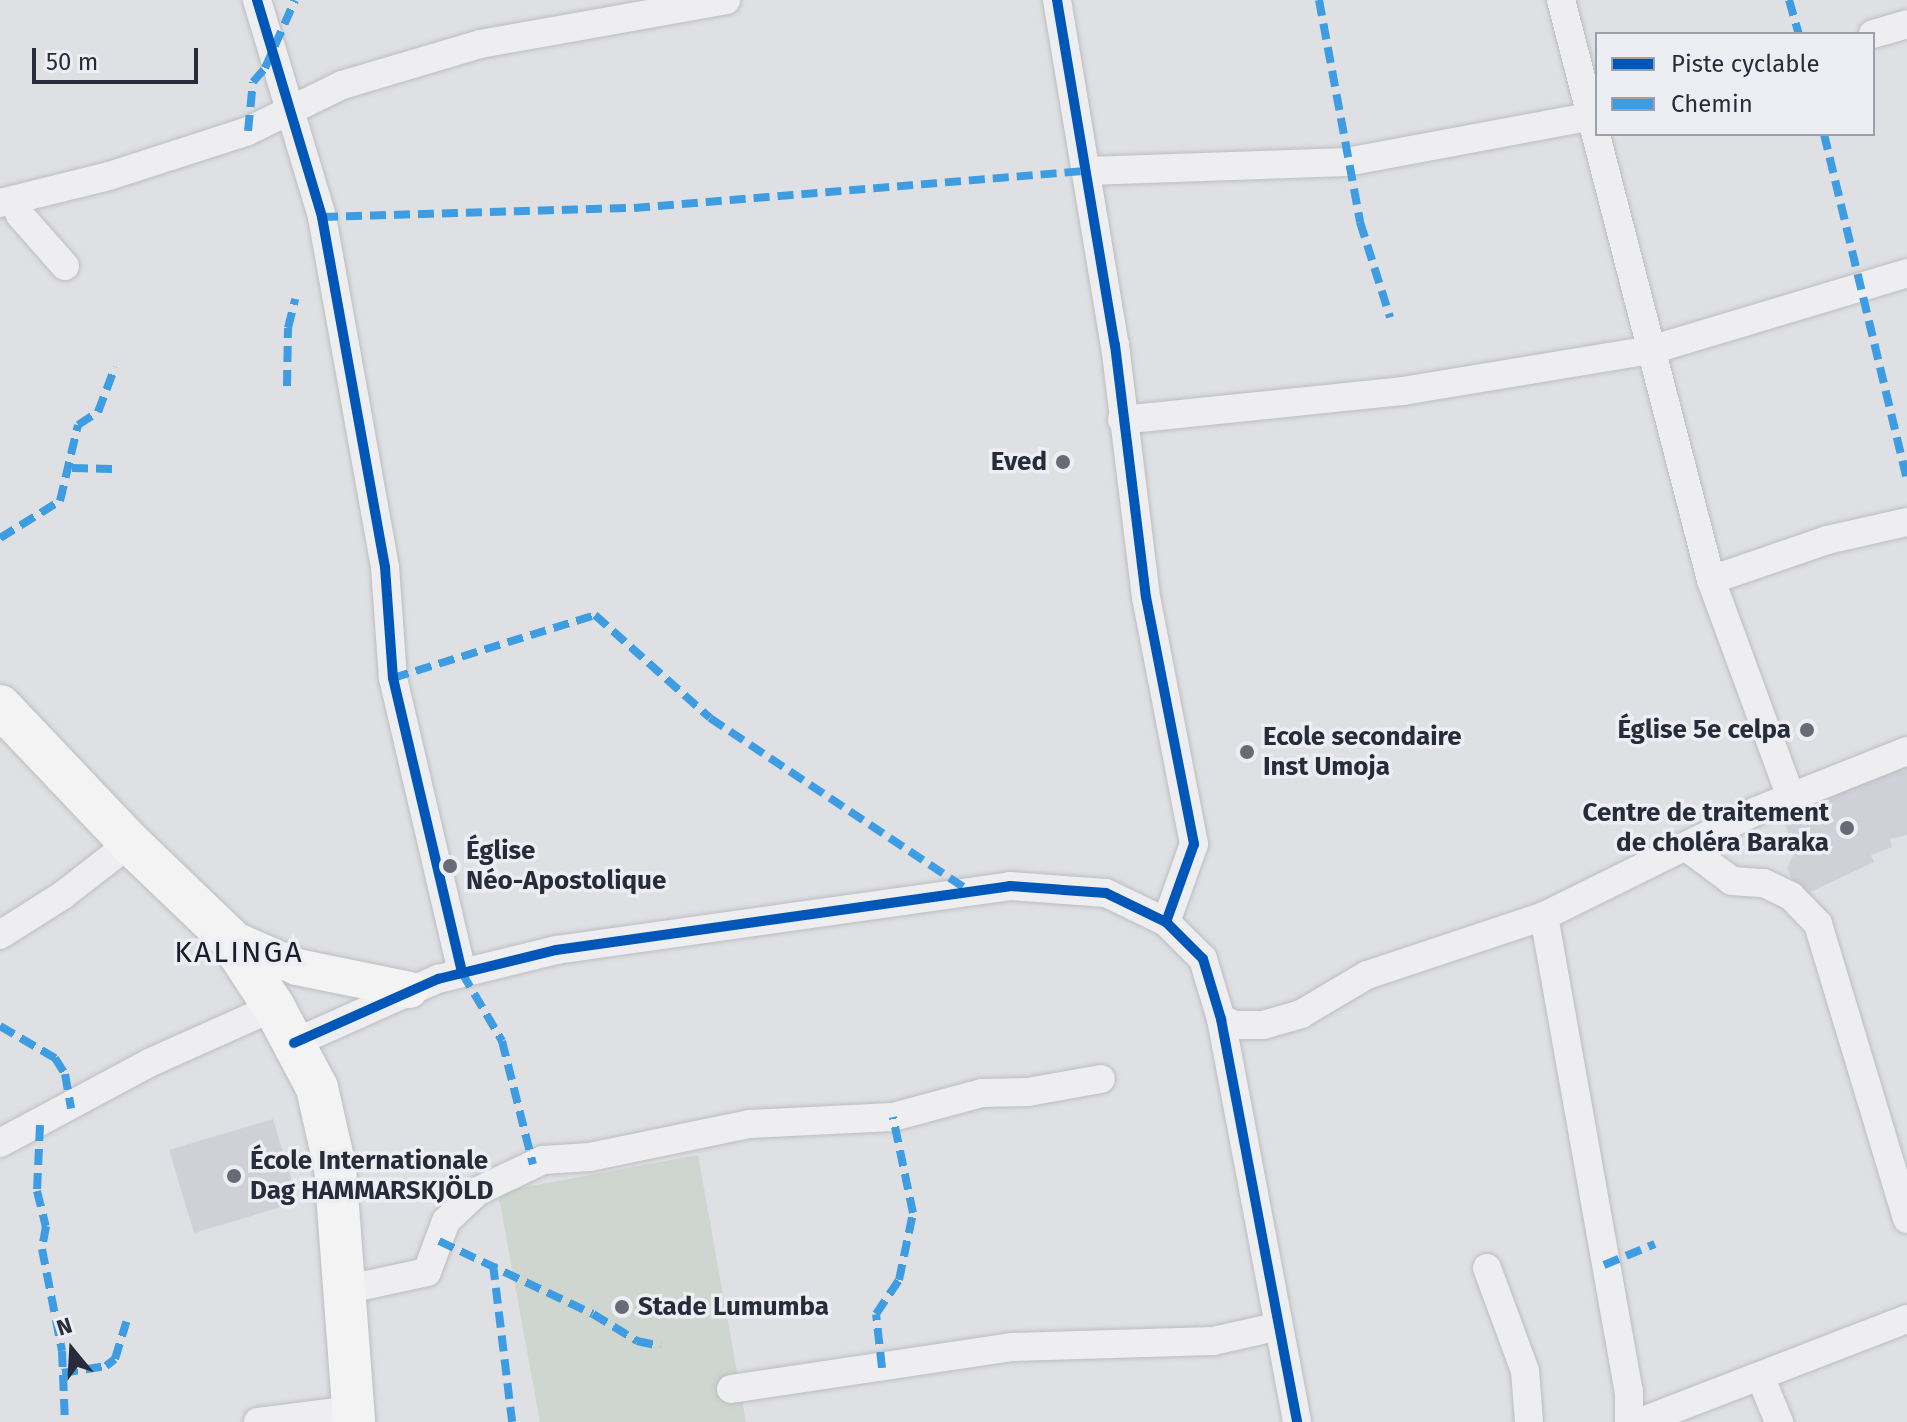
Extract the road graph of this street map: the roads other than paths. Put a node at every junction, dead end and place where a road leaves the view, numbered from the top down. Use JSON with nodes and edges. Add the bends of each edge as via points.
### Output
{"nodes":[{"id":1,"x":257,"y":0,"type":"edge"},
{"id":2,"x":726,"y":0,"type":"edge"},
{"id":3,"x":1057,"y":0,"type":"edge"},
{"id":4,"x":1561,"y":0,"type":"edge"},
{"id":5,"x":1907,"y":24,"type":"edge"},
{"id":6,"x":1875,"y":33,"type":"edge"},
{"id":7,"x":293,"y":111,"type":"junction"},
{"id":8,"x":1594,"y":116,"type":"edge"},
{"id":9,"x":1599,"y":136,"type":"edge"},
{"id":10,"x":1088,"y":171,"type":"junction"},
{"id":11,"x":7,"y":201,"type":"edge"},
{"id":12,"x":65,"y":266,"type":"dead end"},
{"id":13,"x":1907,"y":273,"type":"edge"},
{"id":14,"x":1651,"y":350,"type":"junction"},
{"id":15,"x":1122,"y":420,"type":"junction"},
{"id":16,"x":1907,"y":522,"type":"edge"},
{"id":17,"x":1711,"y":580,"type":"junction"},
{"id":18,"x":0,"y":706,"type":"edge"},
{"id":19,"x":1907,"y":751,"type":"edge"},
{"id":20,"x":1791,"y":798,"type":"junction"},
{"id":21,"x":130,"y":843,"type":"junction"},
{"id":22,"x":1688,"y":848,"type":"junction"},
{"id":23,"x":1544,"y":916,"type":"junction"},
{"id":24,"x":1166,"y":922,"type":"junction"},
{"id":25,"x":0,"y":935,"type":"edge"},
{"id":26,"x":228,"y":937,"type":"junction"},
{"id":27,"x":462,"y":973,"type":"junction"},
{"id":28,"x":410,"y":990,"type":"junction"},
{"id":29,"x":274,"y":1007,"type":"junction"},
{"id":30,"x":1221,"y":1019,"type":"junction"},
{"id":31,"x":294,"y":1043,"type":"junction"},
{"id":32,"x":1101,"y":1079,"type":"dead end"},
{"id":33,"x":0,"y":1143,"type":"edge"},
{"id":34,"x":1907,"y":1219,"type":"edge"},
{"id":35,"x":1487,"y":1268,"type":"dead end"},
{"id":36,"x":344,"y":1290,"type":"junction"},
{"id":37,"x":1907,"y":1319,"type":"edge"},
{"id":38,"x":1275,"y":1327,"type":"junction"},
{"id":39,"x":1761,"y":1378,"type":"junction"},
{"id":40,"x":731,"y":1389,"type":"dead end"},
{"id":41,"x":353,"y":1416,"type":"edge"},
{"id":42,"x":258,"y":1422,"type":"edge"},
{"id":43,"x":1297,"y":1422,"type":"edge"},
{"id":44,"x":1529,"y":1422,"type":"edge"},
{"id":45,"x":1629,"y":1422,"type":"edge"},
{"id":46,"x":1640,"y":1422,"type":"edge"},
{"id":47,"x":1779,"y":1422,"type":"edge"}],
"edges":[{"from":1,"to":7,"type":"street"},
{"from":2,"to":7,"type":"street","via":[[480,44],[342,85]]},
{"from":3,"to":10,"type":"street"},
{"from":4,"to":8,"type":"street"},
{"from":5,"to":6,"type":"street"},
{"from":7,"to":11,"type":"street","via":[[109,176]]},
{"from":7,"to":27,"type":"street","via":[[322,217],[355,389],[385,567],[393,678]]},
{"from":8,"to":10,"type":"street","via":[[1347,162]]},
{"from":9,"to":14,"type":"street"},
{"from":10,"to":15,"type":"street"},
{"from":11,"to":12,"type":"street"},
{"from":13,"to":14,"type":"street"},
{"from":14,"to":15,"type":"street","via":[[1403,391]]},
{"from":14,"to":17,"type":"street"},
{"from":15,"to":24,"type":"street","via":[[1146,597],[1194,844]]},
{"from":16,"to":17,"type":"street","via":[[1827,540]]},
{"from":17,"to":20,"type":"street"},
{"from":18,"to":21,"type":"highway"},
{"from":19,"to":20,"type":"street"},
{"from":20,"to":22,"type":"street"},
{"from":21,"to":25,"type":"street"},
{"from":21,"to":26,"type":"highway"},
{"from":22,"to":23,"type":"street"},
{"from":22,"to":34,"type":"street","via":[[1732,881],[1764,883],[1791,896],[1818,924]]},
{"from":23,"to":30,"type":"street","via":[[1367,975],[1301,1014],[1263,1025]]},
{"from":23,"to":45,"type":"street","via":[[1629,1391]]},
{"from":24,"to":27,"type":"street","via":[[1106,893],[1010,886],[556,950]]},
{"from":24,"to":30,"type":"street","via":[[1203,959]]},
{"from":26,"to":28,"type":"main road","via":[[297,967]]},
{"from":26,"to":29,"type":"highway"},
{"from":27,"to":28,"type":"street"},
{"from":28,"to":31,"type":"street","via":[[351,1022]]},
{"from":29,"to":31,"type":"highway"},
{"from":29,"to":33,"type":"street","via":[[149,1063]]},
{"from":30,"to":38,"type":"street"},
{"from":31,"to":36,"type":"highway","via":[[317,1088],[335,1167]]},
{"from":32,"to":36,"type":"street","via":[[1051,1089],[982,1093],[893,1117],[749,1124],[590,1157],[543,1160],[478,1191],[446,1221],[427,1272]]},
{"from":35,"to":44,"type":"street","via":[[1525,1371]]},
{"from":36,"to":41,"type":"highway"},
{"from":37,"to":39,"type":"street"},
{"from":38,"to":40,"type":"street","via":[[1213,1341],[1013,1347]]},
{"from":38,"to":43,"type":"street"},
{"from":39,"to":46,"type":"street"},
{"from":39,"to":47,"type":"street"},
{"from":41,"to":42,"type":"street"}]}
